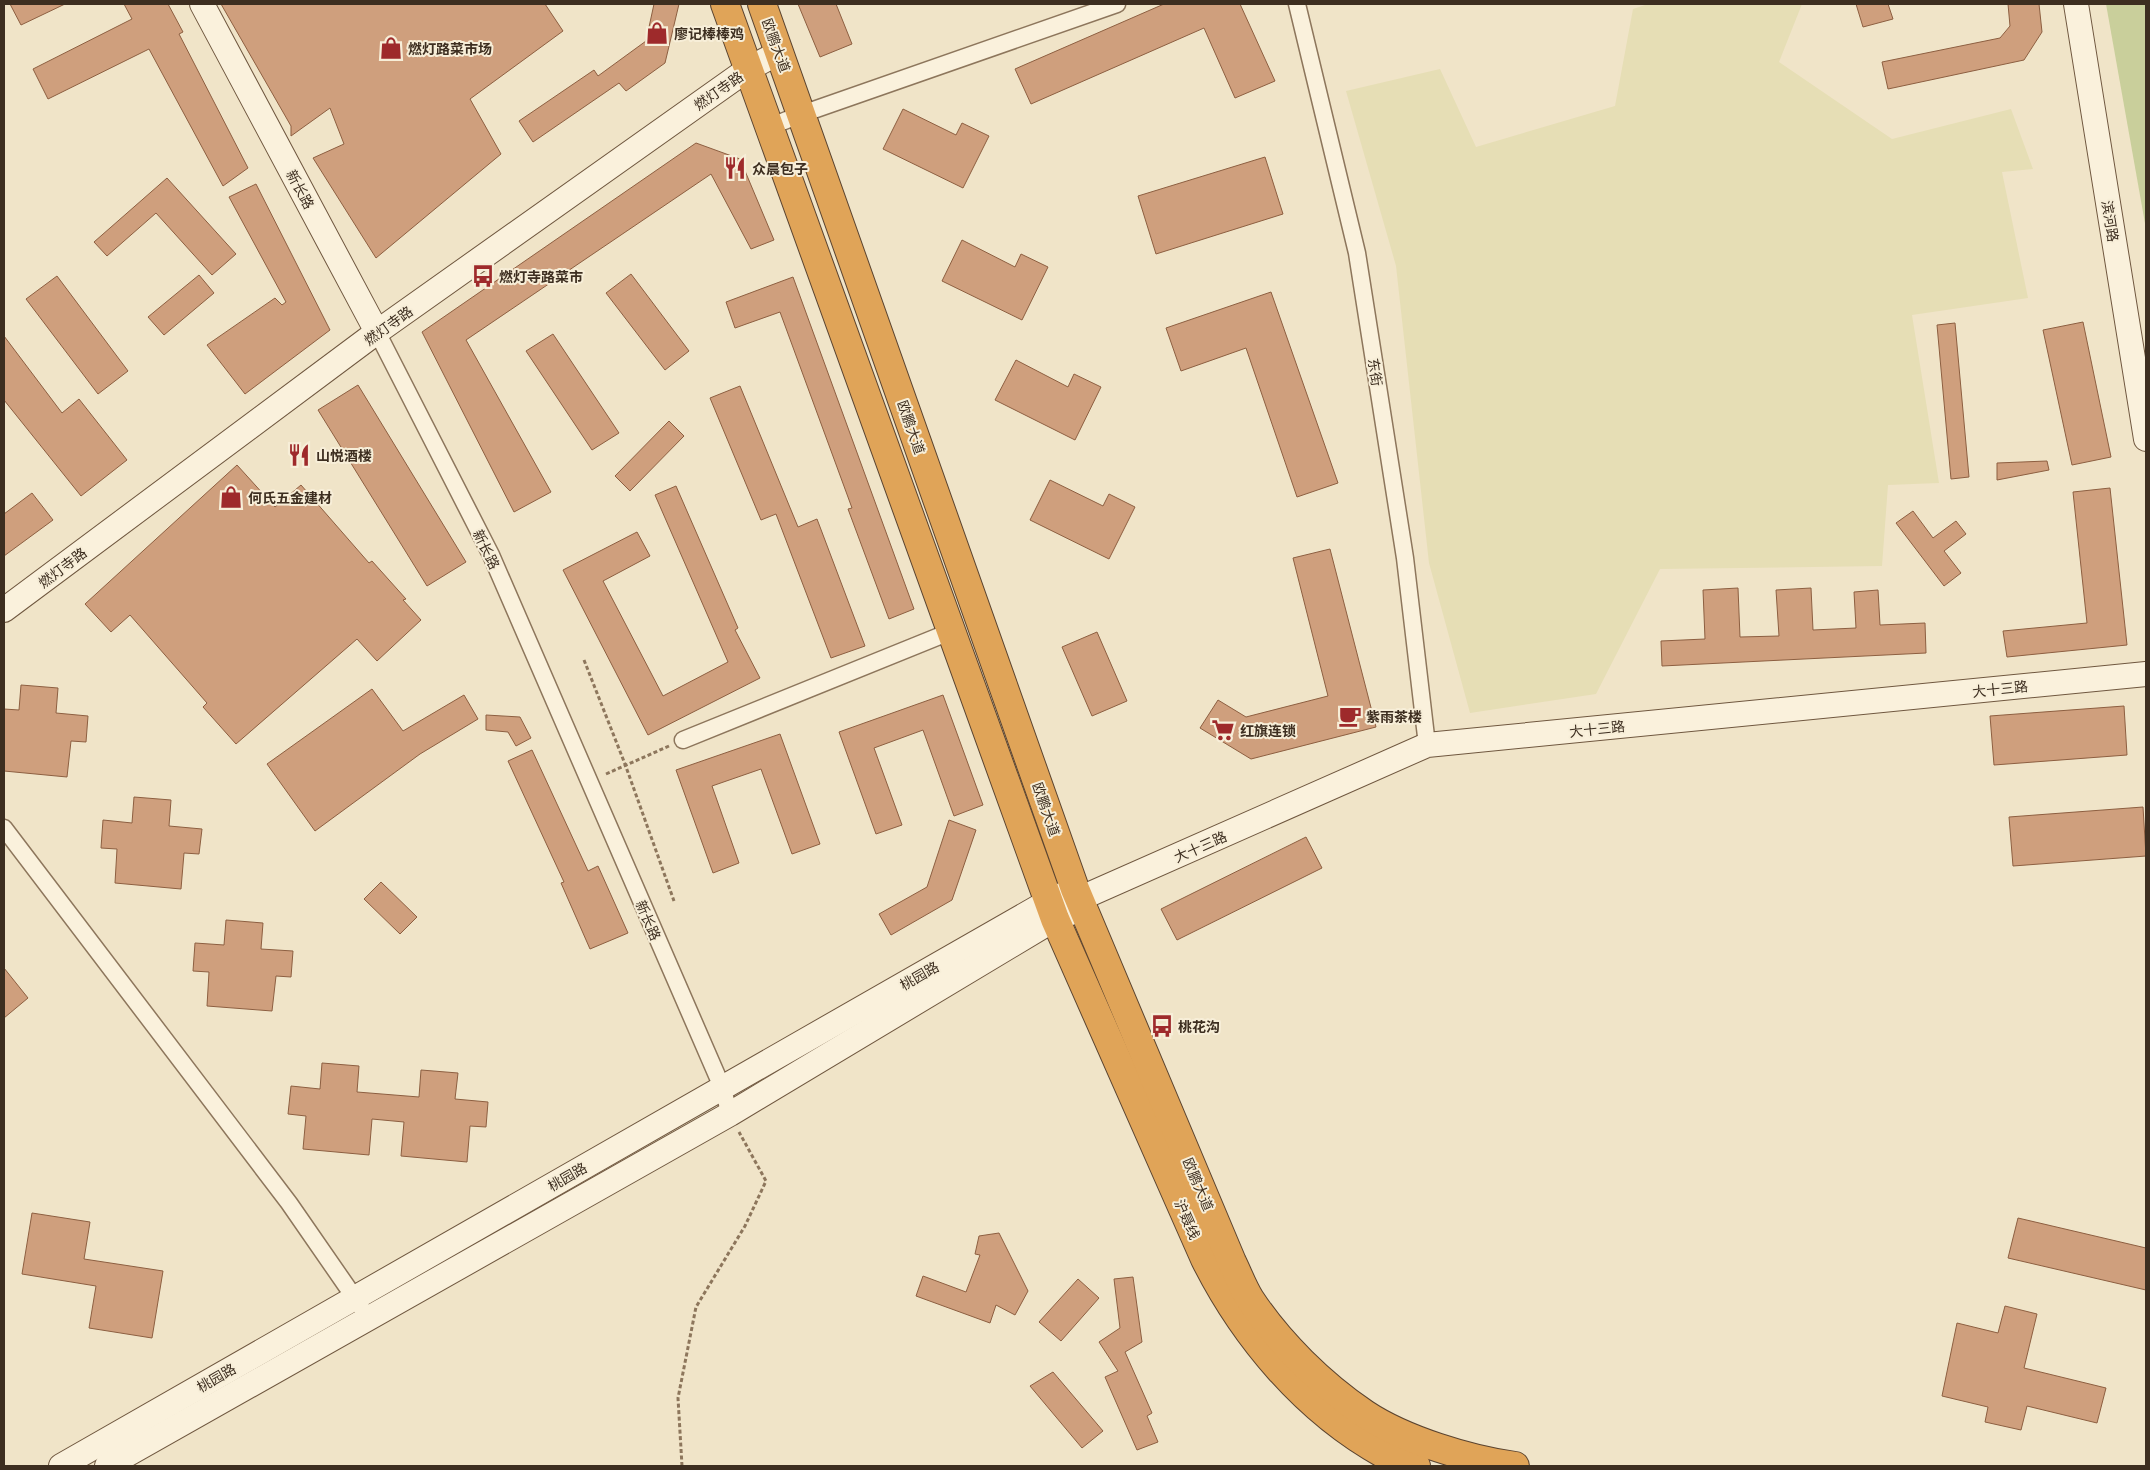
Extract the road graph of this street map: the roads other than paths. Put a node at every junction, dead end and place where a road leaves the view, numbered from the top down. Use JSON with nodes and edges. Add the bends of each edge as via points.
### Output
{"nodes":[{"id":1,"x":202,"y":4,"type":"edge"},
{"id":2,"x":725,"y":4,"type":"edge"},
{"id":3,"x":762,"y":4,"type":"edge"},
{"id":4,"x":1117,"y":4,"type":"edge"},
{"id":5,"x":1297,"y":4,"type":"edge"},
{"id":6,"x":2076,"y":4,"type":"edge"},
{"id":7,"x":780,"y":52,"type":"junction"},
{"id":8,"x":748,"y":68,"type":"junction"},
{"id":9,"x":802,"y":114,"type":"junction"},
{"id":10,"x":769,"y":127,"type":"junction"},
{"id":11,"x":377,"y":332,"type":"junction"},
{"id":12,"x":2146,"y":439,"type":"edge"},
{"id":13,"x":4,"y":610,"type":"edge"},
{"id":14,"x":952,"y":631,"type":"junction"},
{"id":15,"x":2146,"y":674,"type":"edge"},
{"id":16,"x":683,"y":740,"type":"road end"},
{"id":17,"x":1427,"y":744,"type":"junction"},
{"id":18,"x":4,"y":828,"type":"edge"},
{"id":19,"x":1079,"y":899,"type":"junction"},
{"id":20,"x":1052,"y":910,"type":"junction"},
{"id":21,"x":722,"y":1087,"type":"junction"},
{"id":22,"x":730,"y":1114,"type":"junction"},
{"id":23,"x":362,"y":1307,"type":"junction"},
{"id":24,"x":61,"y":1466,"type":"edge"},
{"id":25,"x":107,"y":1466,"type":"edge"},
{"id":26,"x":1416,"y":1466,"type":"edge"},
{"id":27,"x":1515,"y":1466,"type":"edge"}],
"edges":[{"from":1,"to":11,"type":"street","name":"新长路"},
{"from":2,"to":8,"type":"highway","name":"欧鹏大道"},
{"from":3,"to":7,"type":"highway","name":"欧鹏大道"},
{"from":4,"to":9,"type":"street"},
{"from":5,"to":17,"type":"street","name":"东街","via":[[1357,253],[1405,558]]},
{"from":6,"to":12,"type":"street","name":"滨河路"},
{"from":7,"to":8,"type":"street","name":"燃灯寺路"},
{"from":7,"to":9,"type":"highway","name":"欧鹏大道"},
{"from":8,"to":10,"type":"highway","name":"欧鹏大道"},
{"from":8,"to":11,"type":"street","name":"燃灯寺路"},
{"from":9,"to":10,"type":"street"},
{"from":9,"to":19,"type":"highway","name":"欧鹏大道"},
{"from":10,"to":14,"type":"highway","name":"欧鹏大道"},
{"from":11,"to":13,"type":"street","name":"燃灯寺路"},
{"from":11,"to":21,"type":"street","name":"新长路","via":[[491,555]]},
{"from":14,"to":16,"type":"street"},
{"from":14,"to":20,"type":"highway","name":"欧鹏大道"},
{"from":15,"to":17,"type":"street","name":"大十三路"},
{"from":17,"to":19,"type":"street","name":"大十三路"},
{"from":18,"to":23,"type":"street","via":[[283,1196]]},
{"from":19,"to":20,"type":"street","name":"桃园路"},
{"from":19,"to":27,"type":"highway","name":"欧鹏大道","via":[[1250,1299],[1310,1369],[1366,1415],[1417,1440],[1462,1455]]},
{"from":20,"to":21,"type":"street","name":"桃园路"},
{"from":20,"to":22,"type":"street"},
{"from":20,"to":26,"type":"highway","name":"沪聂线","via":[[1205,1259],[1235,1312],[1272,1360],[1308,1398],[1348,1431],[1385,1454]]},
{"from":21,"to":22,"type":"street","name":"新长路"},
{"from":21,"to":23,"type":"street","name":"桃园路"},
{"from":22,"to":23,"type":"street"},
{"from":23,"to":24,"type":"street","name":"桃园路"},
{"from":23,"to":25,"type":"street"}]}
